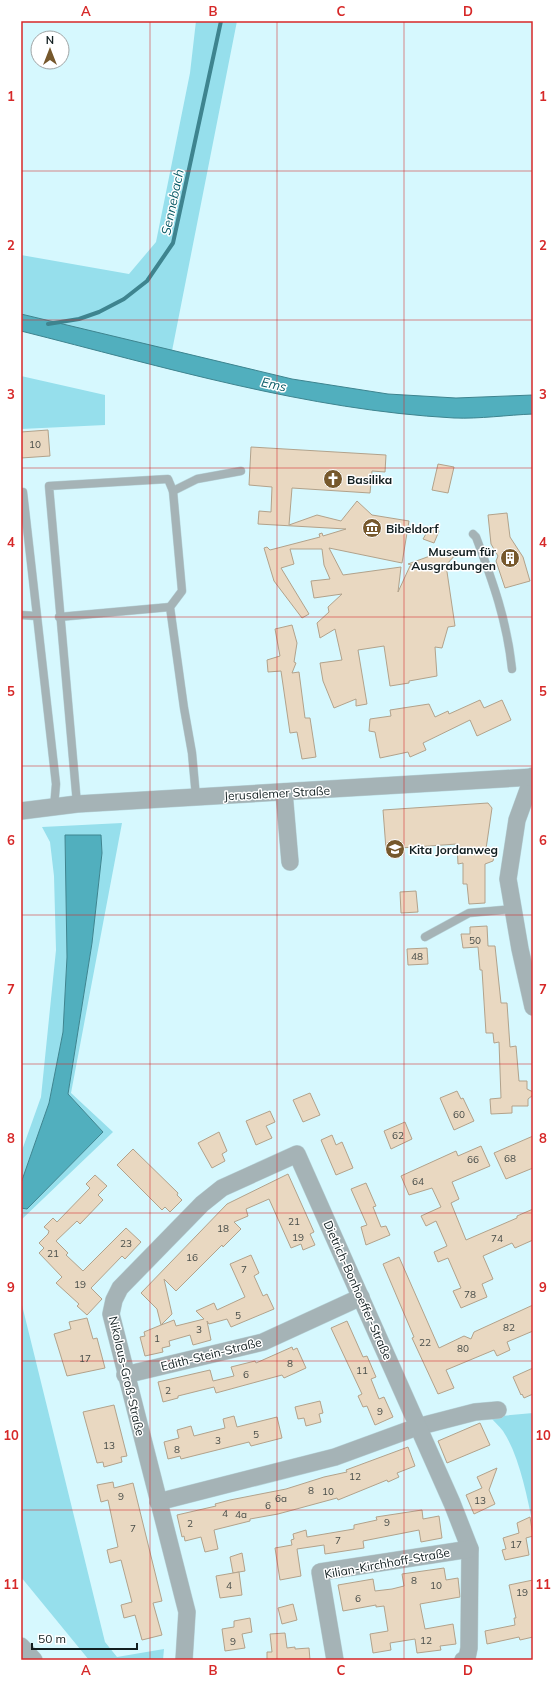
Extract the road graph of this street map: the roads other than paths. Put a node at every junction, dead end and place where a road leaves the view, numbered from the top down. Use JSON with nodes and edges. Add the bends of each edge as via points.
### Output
{"nodes":[{"id":1,"x":241,"y":471,"type":"dead end"},
{"id":2,"x":173,"y":491,"type":"junction"},
{"id":3,"x":21,"y":492,"type":"edge"},
{"id":4,"x":473,"y":534,"type":"dead end"},
{"id":5,"x":170,"y":607,"type":"junction"},
{"id":6,"x":21,"y":615,"type":"edge"},
{"id":7,"x":36,"y":616,"type":"junction"},
{"id":8,"x":60,"y":617,"type":"junction"},
{"id":9,"x":512,"y":669,"type":"dead end"},
{"id":10,"x":533,"y":776,"type":"edge"},
{"id":11,"x":284,"y":792,"type":"junction"},
{"id":12,"x":196,"y":797,"type":"junction"},
{"id":13,"x":77,"y":804,"type":"junction"},
{"id":14,"x":54,"y":807,"type":"junction"},
{"id":15,"x":21,"y":811,"type":"edge"},
{"id":16,"x":290,"y":862,"type":"dead end"},
{"id":17,"x":513,"y":910,"type":"junction"},
{"id":18,"x":426,"y":936,"type":"dead end"},
{"id":19,"x":526,"y":947,"type":"edge"},
{"id":20,"x":533,"y":1007,"type":"edge"},
{"id":21,"x":297,"y":1154,"type":"joint"},
{"id":22,"x":361,"y":1298,"type":"junction"},
{"id":23,"x":125,"y":1375,"type":"junction"},
{"id":24,"x":498,"y":1410,"type":"dead end"},
{"id":25,"x":417,"y":1427,"type":"junction"},
{"id":26,"x":158,"y":1502,"type":"junction"},
{"id":27,"x":470,"y":1549,"type":"junction"},
{"id":28,"x":21,"y":1646,"type":"edge"},
{"id":29,"x":465,"y":1659,"type":"edge"},
{"id":30,"x":34,"y":1660,"type":"edge"},
{"id":31,"x":184,"y":1660,"type":"edge"},
{"id":32,"x":335,"y":1660,"type":"edge"}],
"edges":[{"from":1,"to":2,"type":"lane","via":[[197,479]]},
{"from":2,"to":5,"type":"lane","via":[[182,591]]},
{"from":2,"to":8,"type":"lane","via":[[168,479],[49,486]]},
{"from":3,"to":7,"type":"lane"},
{"from":4,"to":9,"type":"lane","via":[[495,588],[508,636]]},
{"from":5,"to":8,"type":"lane"},
{"from":5,"to":12,"type":"lane","via":[[192,753]]},
{"from":6,"to":7,"type":"lane"},
{"from":7,"to":14,"type":"lane","via":[[56,784]]},
{"from":8,"to":13,"type":"lane"},
{"from":10,"to":11,"type":"street","name":"Jerusalemer Straße"},
{"from":10,"to":17,"type":"street","via":[[517,820],[508,879]]},
{"from":11,"to":12,"type":"street","name":"Jerusalemer Straße"},
{"from":11,"to":16,"type":"street"},
{"from":12,"to":13,"type":"street","name":"Jerusalemer Straße"},
{"from":13,"to":14,"type":"street","name":"Jerusalemer Straße"},
{"from":14,"to":15,"type":"street","name":"Jerusalemer Straße"},
{"from":17,"to":18,"type":"lane","via":[[469,913]]},
{"from":17,"to":19,"type":"street"},
{"from":19,"to":20,"type":"street"},
{"from":21,"to":22,"type":"street","name":"Dietrich-Bonhoeffer-Straße"},
{"from":21,"to":23,"type":"street","name":"Nikolaus-Groß-Straße","via":[[222,1188],[202,1204],[120,1288],[111,1314]]},
{"from":22,"to":23,"type":"street","name":"Edith-Stein-Straße","via":[[263,1342]]},
{"from":22,"to":25,"type":"street","name":"Dietrich-Bonhoeffer-Straße"},
{"from":23,"to":26,"type":"street","name":"Nikolaus-Groß-Straße"},
{"from":24,"to":25,"type":"street","via":[[475,1412]]},
{"from":25,"to":26,"type":"street","via":[[335,1457]]},
{"from":25,"to":27,"type":"street"},
{"from":26,"to":31,"type":"street","name":"Nikolaus-Groß-Straße","via":[[187,1612]]},
{"from":27,"to":29,"type":"street","via":[[469,1648]]},
{"from":27,"to":32,"type":"street","name":"Kilian-Kirchhoff-Straße","via":[[320,1572]]},
{"from":28,"to":30,"type":"street"}]}
